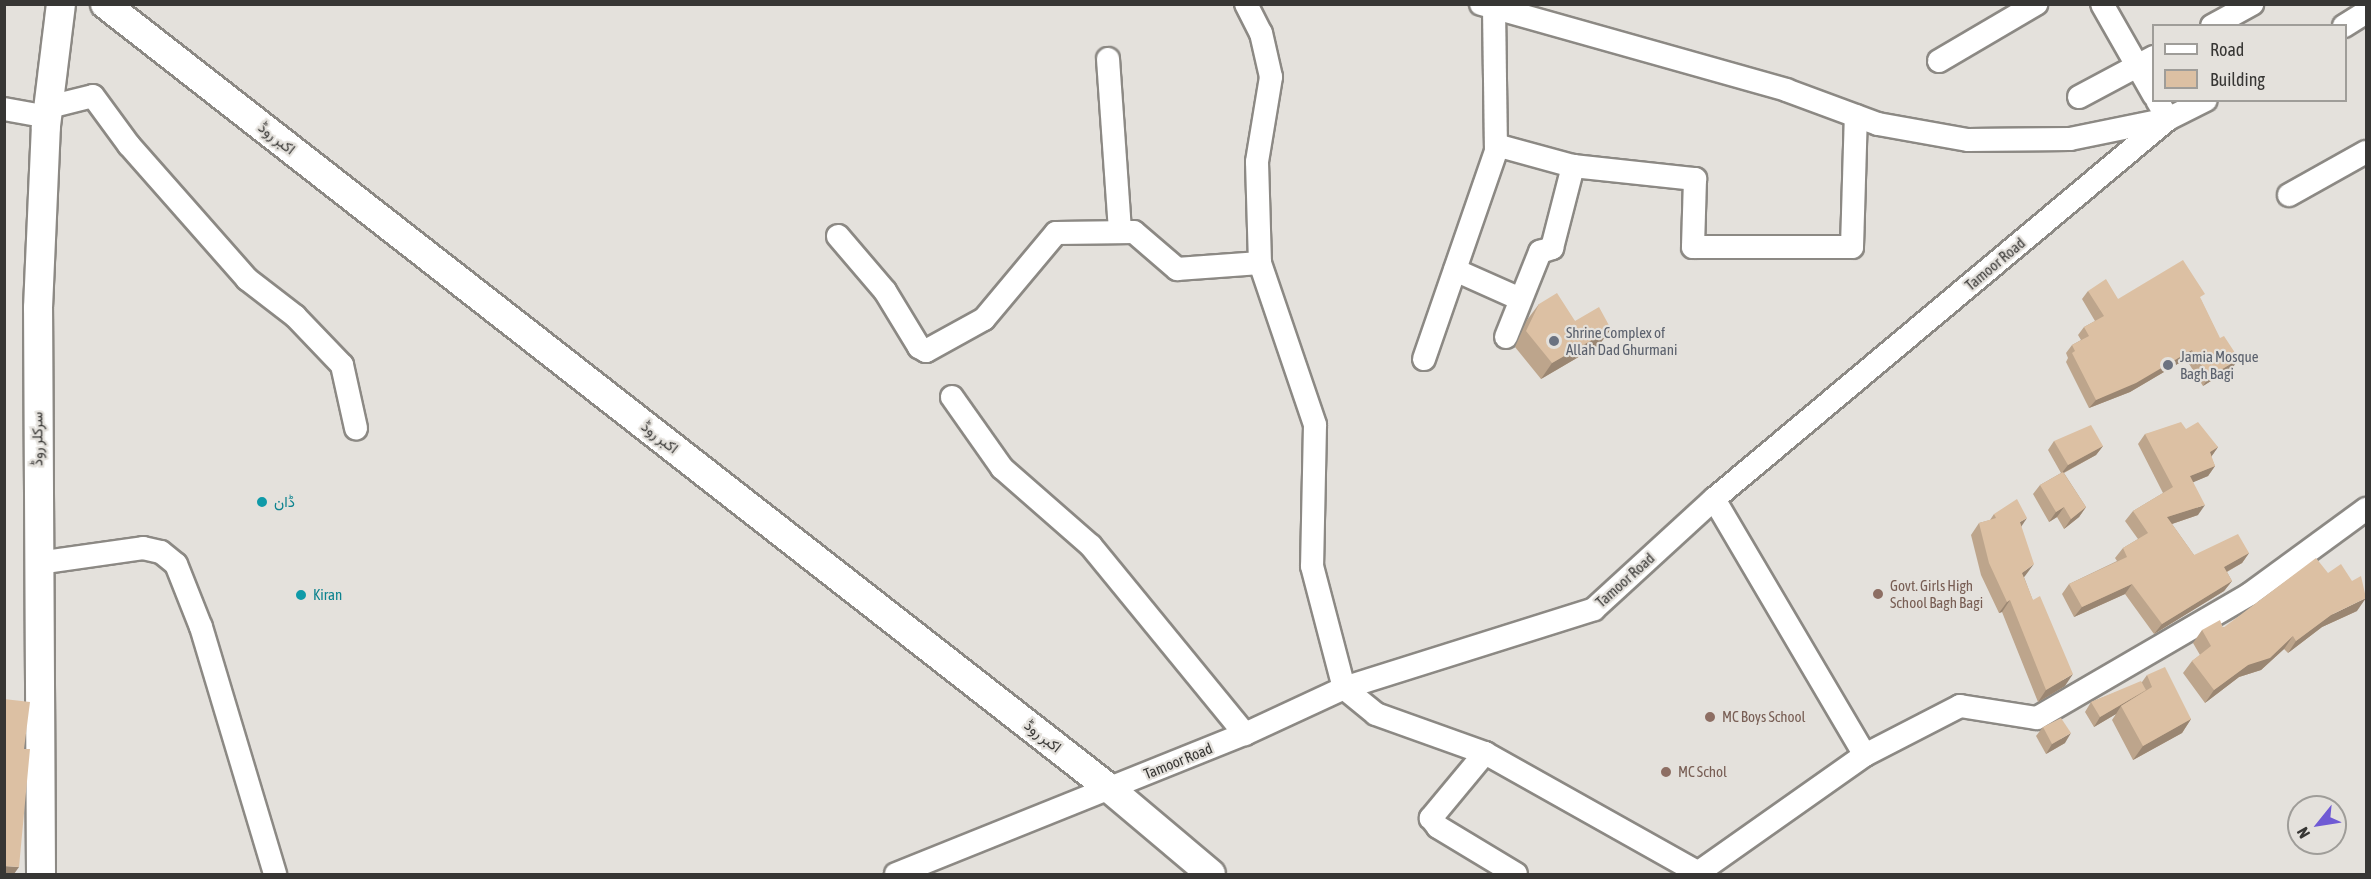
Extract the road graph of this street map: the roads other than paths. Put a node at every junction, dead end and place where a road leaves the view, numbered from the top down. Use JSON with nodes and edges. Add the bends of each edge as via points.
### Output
{"nodes":[{"id":1,"x":62,"y":4,"type":"edge"},
{"id":2,"x":105,"y":4,"type":"edge"},
{"id":3,"x":1246,"y":4,"type":"edge"},
{"id":4,"x":2036,"y":4,"type":"edge"},
{"id":5,"x":2102,"y":4,"type":"edge"},
{"id":6,"x":2252,"y":4,"type":"edge"},
{"id":7,"x":1487,"y":7,"type":"edge"},
{"id":8,"x":2367,"y":12,"type":"edge"},
{"id":9,"x":2216,"y":24,"type":"edge"},
{"id":10,"x":2347,"y":24,"type":"edge"},
{"id":11,"x":1108,"y":59,"type":"dead end"},
{"id":12,"x":1939,"y":61,"type":"dead end"},
{"id":13,"x":2145,"y":61,"type":"edge"},
{"id":14,"x":2152,"y":87,"type":"edge"},
{"id":15,"x":2079,"y":97,"type":"dead end"},
{"id":16,"x":2197,"y":102,"type":"edge"},
{"id":17,"x":4,"y":109,"type":"edge"},
{"id":18,"x":2162,"y":110,"type":"edge"},
{"id":19,"x":48,"y":112,"type":"junction"},
{"id":20,"x":1856,"y":116,"type":"junction"},
{"id":21,"x":1496,"y":145,"type":"junction"},
{"id":22,"x":2367,"y":152,"type":"edge"},
{"id":23,"x":1573,"y":166,"type":"junction"},
{"id":24,"x":2289,"y":195,"type":"dead end"},
{"id":25,"x":1120,"y":232,"type":"junction"},
{"id":26,"x":838,"y":236,"type":"dead end"},
{"id":27,"x":1260,"y":263,"type":"junction"},
{"id":28,"x":1455,"y":270,"type":"junction"},
{"id":29,"x":1520,"y":299,"type":"junction"},
{"id":30,"x":1506,"y":337,"type":"dead end"},
{"id":31,"x":1424,"y":358,"type":"dead end"},
{"id":32,"x":952,"y":397,"type":"dead end"},
{"id":33,"x":356,"y":428,"type":"dead end"},
{"id":34,"x":1714,"y":499,"type":"junction"},
{"id":35,"x":2367,"y":509,"type":"edge"},
{"id":36,"x":38,"y":563,"type":"junction"},
{"id":37,"x":1344,"y":688,"type":"junction"},
{"id":38,"x":1245,"y":734,"type":"junction"},
{"id":39,"x":1485,"y":753,"type":"junction"},
{"id":40,"x":1865,"y":755,"type":"junction"},
{"id":41,"x":1109,"y":788,"type":"junction"},
{"id":42,"x":911,"y":872,"type":"edge"},
{"id":43,"x":1700,"y":873,"type":"edge"},
{"id":44,"x":41,"y":874,"type":"edge"},
{"id":45,"x":275,"y":874,"type":"edge"},
{"id":46,"x":1211,"y":874,"type":"edge"},
{"id":47,"x":1516,"y":874,"type":"edge"}],
"edges":[{"from":1,"to":19,"type":"main road","name":"سرکلر روڈ"},
{"from":2,"to":41,"type":"main road","name":"اکبر روڈ"},
{"from":3,"to":27,"type":"street","via":[[1262,33],[1270,77],[1257,162]]},
{"from":4,"to":12,"type":"street"},
{"from":5,"to":13,"type":"street"},
{"from":6,"to":9,"type":"street"},
{"from":7,"to":20,"type":"street","via":[[1786,90]]},
{"from":7,"to":21,"type":"street"},
{"from":8,"to":10,"type":"street"},
{"from":11,"to":25,"type":"street"},
{"from":13,"to":14,"type":"street"},
{"from":13,"to":15,"type":"street"},
{"from":16,"to":18,"type":"street","name":"Tamoor Road"},
{"from":17,"to":19,"type":"street"},
{"from":18,"to":20,"type":"street","via":[[2070,139],[1968,140],[1878,124]]},
{"from":18,"to":34,"type":"street","name":"Tamoor Road"},
{"from":19,"to":33,"type":"street","via":[[93,96],[129,145],[247,279],[295,316],[342,365]]},
{"from":19,"to":36,"type":"main road","name":"سرکلر روڈ","via":[[38,308]]},
{"from":20,"to":23,"type":"street","via":[[1852,247],[1693,247],[1695,179]]},
{"from":21,"to":23,"type":"street"},
{"from":21,"to":28,"type":"street"},
{"from":22,"to":24,"type":"street"},
{"from":23,"to":29,"type":"street","via":[[1552,248],[1540,252]]},
{"from":25,"to":26,"type":"street","via":[[1056,233],[984,319],[926,351],[919,347],[885,291]]},
{"from":25,"to":27,"type":"street","via":[[1134,232],[1177,269]]},
{"from":27,"to":37,"type":"street","via":[[1315,425],[1312,566]]},
{"from":28,"to":29,"type":"street"},
{"from":28,"to":31,"type":"street"},
{"from":29,"to":30,"type":"street"},
{"from":32,"to":38,"type":"street","via":[[1002,468],[1091,546]]},
{"from":34,"to":37,"type":"street","name":"Tamoor Road","via":[[1594,609]]},
{"from":34,"to":40,"type":"street"},
{"from":35,"to":40,"type":"street","via":[[2250,594],[2037,718],[1960,706]]},
{"from":36,"to":44,"type":"main road","name":"سرکلر روڈ"},
{"from":36,"to":45,"type":"street","via":[[143,549],[161,552],[176,564],[201,627]]},
{"from":37,"to":38,"type":"street","name":"Tamoor Road"},
{"from":37,"to":39,"type":"street","via":[[1376,714]]},
{"from":38,"to":41,"type":"street","name":"Tamoor Road"},
{"from":39,"to":43,"type":"street"},
{"from":39,"to":47,"type":"street","via":[[1431,818],[1438,827]]},
{"from":40,"to":43,"type":"street"},
{"from":41,"to":42,"type":"street","name":"Tamoor Road"},
{"from":41,"to":46,"type":"main road","name":"اکبر روڈ"}]}
